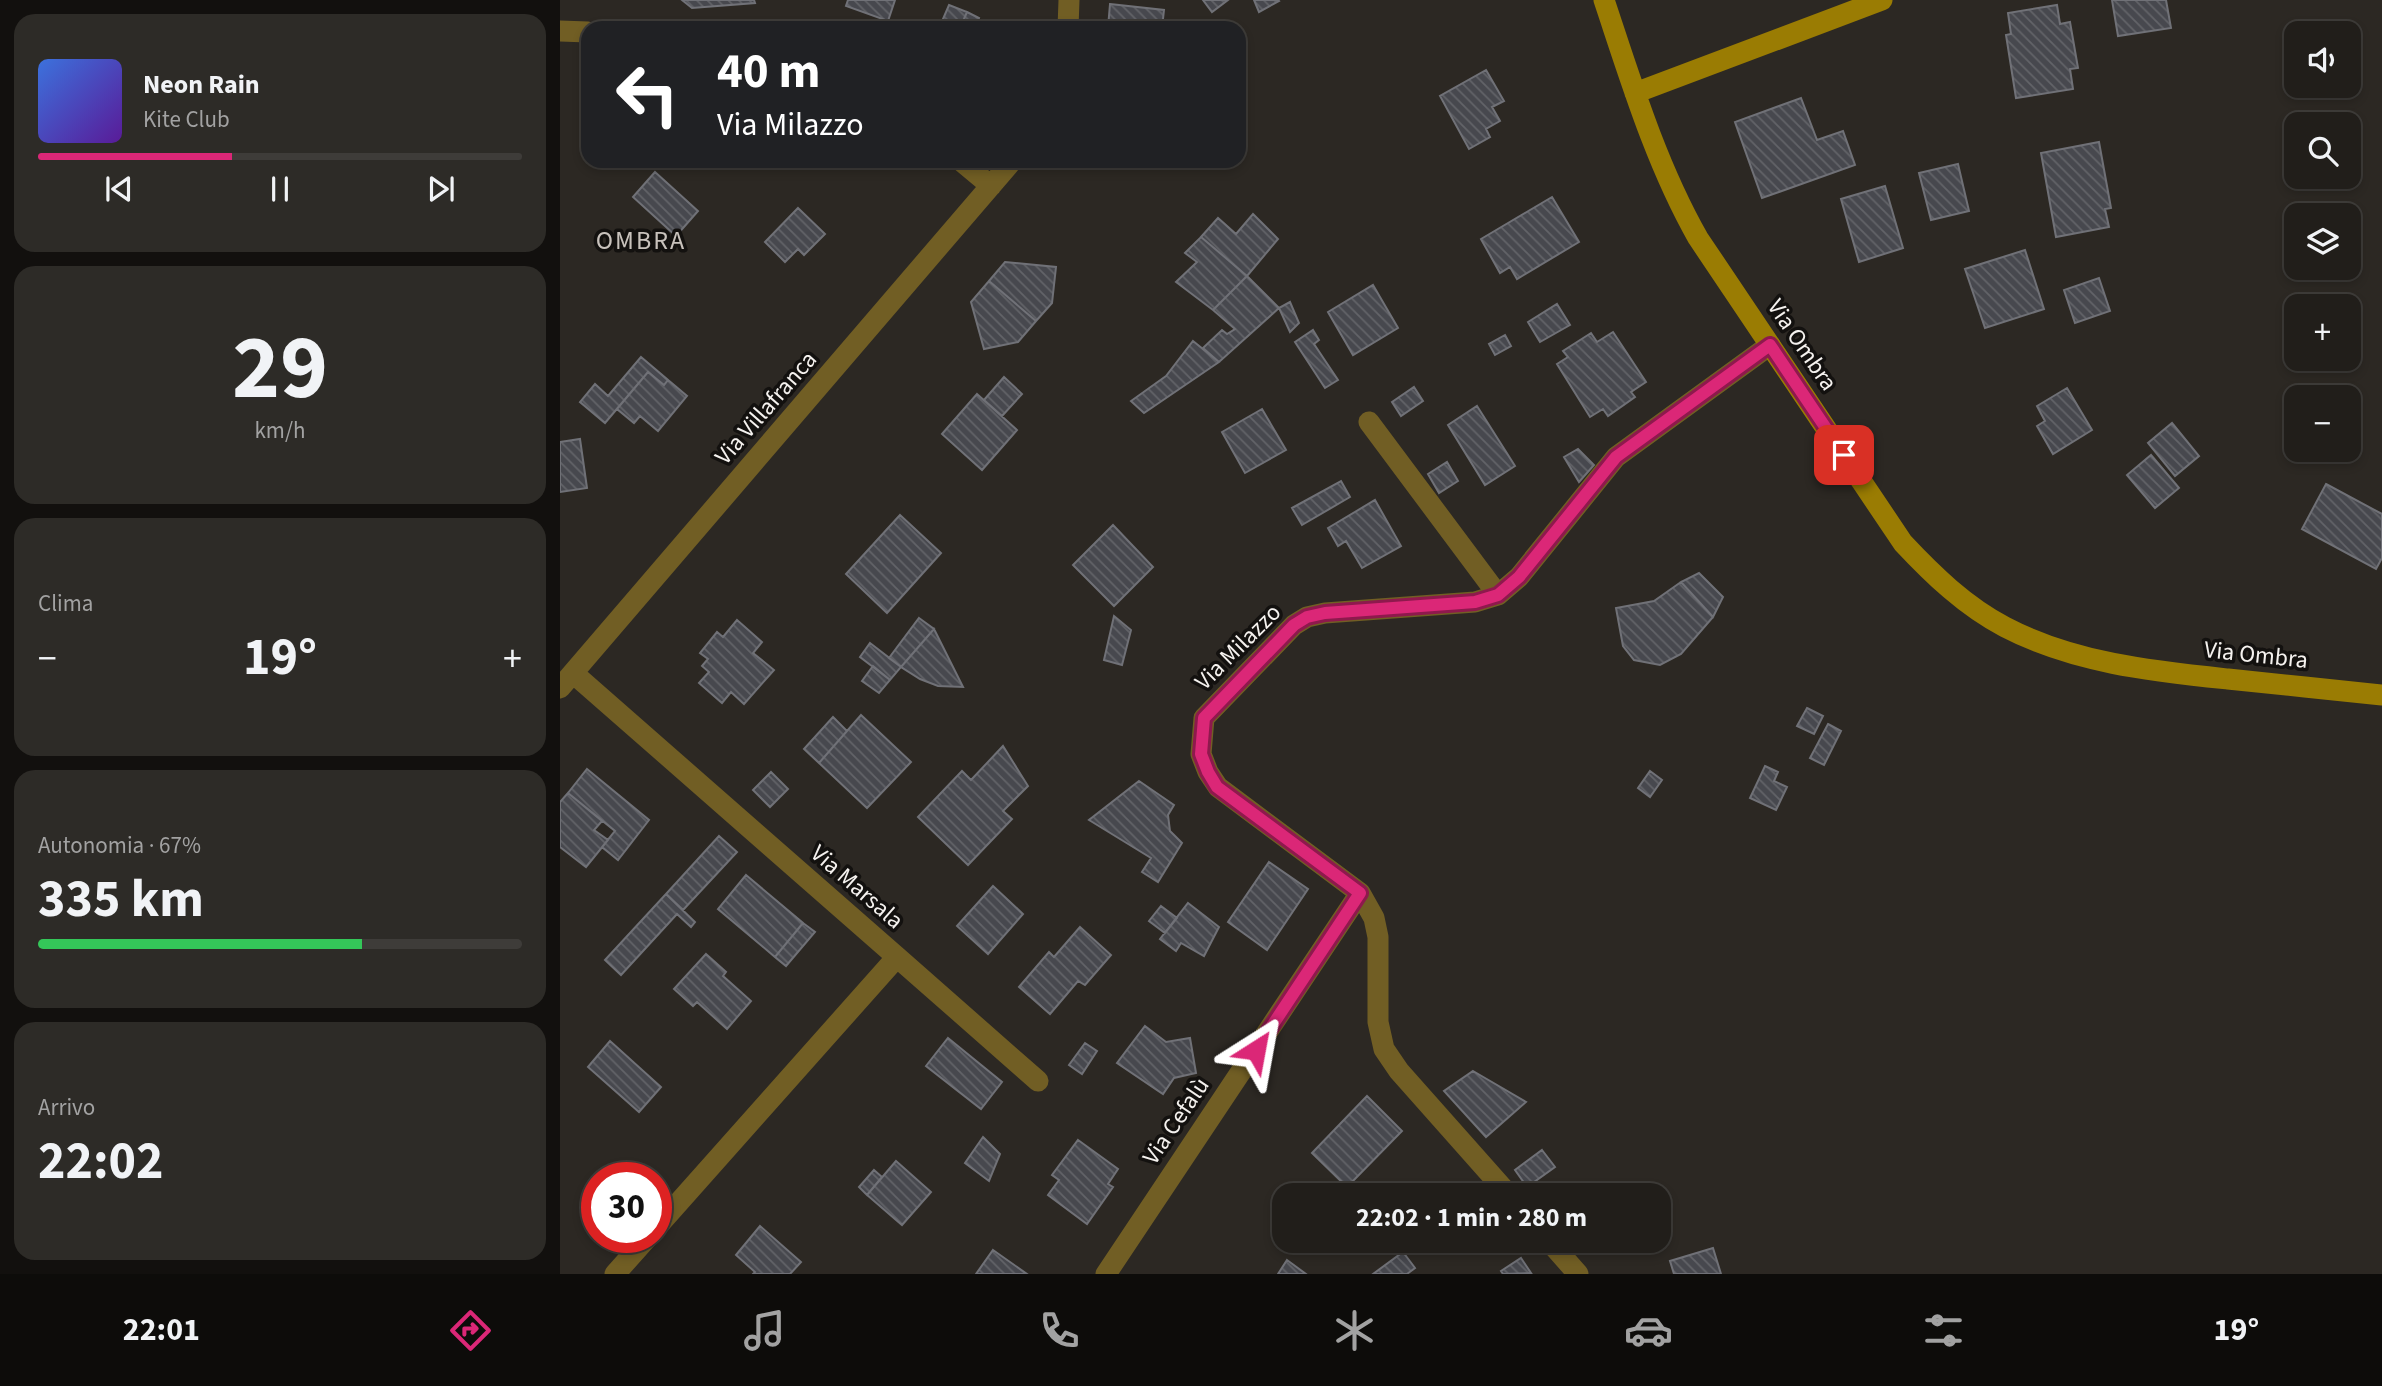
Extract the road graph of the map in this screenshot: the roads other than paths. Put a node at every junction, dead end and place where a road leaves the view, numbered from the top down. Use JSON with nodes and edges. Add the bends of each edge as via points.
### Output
{"nodes":[{"id":1,"x":1069,"y":0,"type":"edge"},
{"id":2,"x":1605,"y":0,"type":"edge"},
{"id":3,"x":1882,"y":0,"type":"edge"},
{"id":4,"x":1068,"y":21,"type":"edge"},
{"id":5,"x":560,"y":31,"type":"edge"},
{"id":6,"x":581,"y":32,"type":"edge"},
{"id":7,"x":1635,"y":93,"type":"junction"},
{"id":8,"x":969,"y":168,"type":"edge"},
{"id":9,"x":1006,"y":168,"type":"edge"},
{"id":10,"x":991,"y":186,"type":"junction"},
{"id":11,"x":1770,"y":345,"type":"junction"},
{"id":12,"x":1369,"y":422,"type":"dead end"},
{"id":13,"x":1498,"y":595,"type":"junction"},
{"id":14,"x":567,"y":681,"type":"edge"},
{"id":15,"x":2382,"y":695,"type":"edge"},
{"id":16,"x":1360,"y":893,"type":"junction"},
{"id":17,"x":897,"y":957,"type":"junction"},
{"id":18,"x":1038,"y":1081,"type":"dead end"},
{"id":19,"x":1498,"y":1183,"type":"edge"},
{"id":20,"x":672,"y":1210,"type":"edge"},
{"id":21,"x":634,"y":1253,"type":"edge"},
{"id":22,"x":1560,"y":1253,"type":"edge"},
{"id":23,"x":615,"y":1274,"type":"edge"},
{"id":24,"x":1106,"y":1274,"type":"edge"},
{"id":25,"x":1578,"y":1274,"type":"edge"}],
"edges":[{"from":1,"to":4,"type":"street"},
{"from":2,"to":7,"type":"main road","name":"Via Ombra"},
{"from":3,"to":7,"type":"main road"},
{"from":5,"to":6,"type":"street"},
{"from":7,"to":11,"type":"main road","name":"Via Ombra","via":[[1681,208]]},
{"from":8,"to":10,"type":"street"},
{"from":9,"to":10,"type":"street","name":"Via Villafranca"},
{"from":10,"to":14,"type":"street","name":"Via Villafranca"},
{"from":11,"to":13,"type":"street","name":"Via Milazzo","via":[[1616,457],[1519,577]]},
{"from":11,"to":15,"type":"main road","name":"Via Ombra","via":[[1903,542],[1936,579],[2004,627],[2092,659],[2150,671]]},
{"from":12,"to":13,"type":"street"},
{"from":13,"to":16,"type":"street","name":"Via Milazzo","via":[[1475,602],[1307,617],[1204,718],[1201,754],[1217,787]]},
{"from":14,"to":17,"type":"street","name":"Via Marsala"},
{"from":16,"to":19,"type":"street","name":"Via Milazzo","via":[[1378,937],[1378,1022],[1384,1049]]},
{"from":16,"to":24,"type":"street","name":"Via Cefalù"},
{"from":17,"to":18,"type":"street"},
{"from":17,"to":20,"type":"street","name":"Via Marsala"},
{"from":21,"to":23,"type":"street"},
{"from":22,"to":25,"type":"street"}]}
